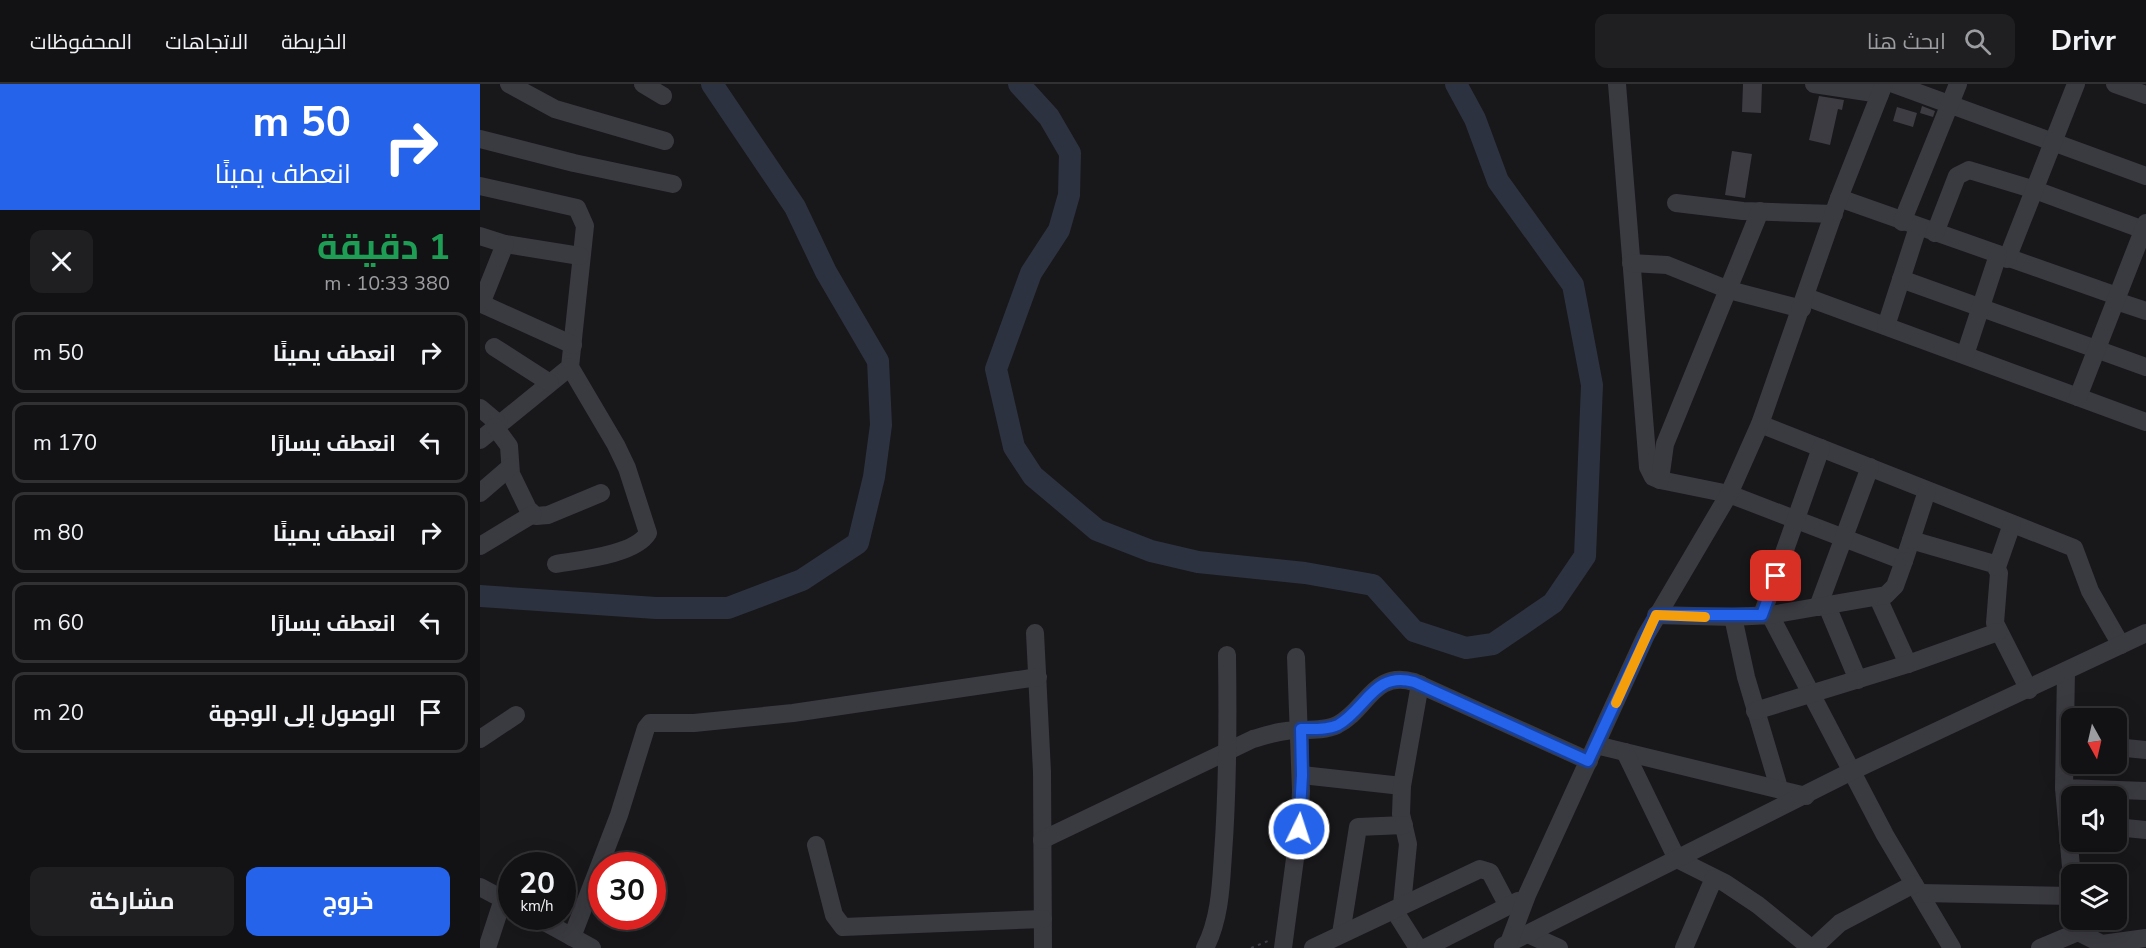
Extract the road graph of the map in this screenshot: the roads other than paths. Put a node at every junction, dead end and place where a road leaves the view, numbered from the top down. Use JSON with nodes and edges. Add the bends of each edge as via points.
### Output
{"nodes":[{"id":1,"x":509,"y":84,"type":"edge"},
{"id":2,"x":643,"y":84,"type":"edge"},
{"id":3,"x":1617,"y":84,"type":"edge"},
{"id":4,"x":1814,"y":84,"type":"edge"},
{"id":5,"x":1958,"y":84,"type":"edge"},
{"id":6,"x":2076,"y":84,"type":"edge"},
{"id":7,"x":2115,"y":84,"type":"edge"},
{"id":8,"x":1886,"y":87,"type":"edge"},
{"id":9,"x":2146,"y":95,"type":"edge"},
{"id":10,"x":663,"y":96,"type":"dead end"},
{"id":11,"x":1950,"y":104,"type":"junction"},
{"id":12,"x":480,"y":139,"type":"edge"},
{"id":13,"x":665,"y":141,"type":"dead end"},
{"id":14,"x":2055,"y":141,"type":"junction"},
{"id":15,"x":2146,"y":176,"type":"edge"},
{"id":16,"x":673,"y":184,"type":"dead end"},
{"id":17,"x":480,"y":186,"type":"edge"},
{"id":18,"x":2035,"y":190,"type":"junction"},
{"id":19,"x":1676,"y":202,"type":"dead end"},
{"id":20,"x":1837,"y":206,"type":"junction"},
{"id":21,"x":1760,"y":211,"type":"junction"},
{"id":22,"x":2145,"y":226,"type":"edge"},
{"id":23,"x":1918,"y":227,"type":"junction"},
{"id":24,"x":480,"y":236,"type":"edge"},
{"id":25,"x":505,"y":244,"type":"junction"},
{"id":26,"x":580,"y":256,"type":"junction"},
{"id":27,"x":2002,"y":257,"type":"junction"},
{"id":28,"x":1631,"y":263,"type":"junction"},
{"id":29,"x":1901,"y":279,"type":"junction"},
{"id":30,"x":1729,"y":290,"type":"junction"},
{"id":31,"x":2116,"y":298,"type":"junction"},
{"id":32,"x":1804,"y":303,"type":"junction"},
{"id":33,"x":481,"y":304,"type":"edge"},
{"id":34,"x":1981,"y":307,"type":"junction"},
{"id":35,"x":2146,"y":311,"type":"edge"},
{"id":36,"x":1886,"y":326,"type":"junction"},
{"id":37,"x":573,"y":345,"type":"junction"},
{"id":38,"x":494,"y":347,"type":"dead end"},
{"id":39,"x":2096,"y":349,"type":"junction"},
{"id":40,"x":1965,"y":355,"type":"junction"},
{"id":41,"x":570,"y":367,"type":"junction"},
{"id":42,"x":2146,"y":367,"type":"edge"},
{"id":43,"x":550,"y":384,"type":"junction"},
{"id":44,"x":2078,"y":397,"type":"junction"},
{"id":45,"x":480,"y":408,"type":"edge"},
{"id":46,"x":2146,"y":422,"type":"edge"},
{"id":47,"x":1760,"y":424,"type":"junction"},
{"id":48,"x":497,"y":426,"type":"junction"},
{"id":49,"x":480,"y":440,"type":"edge"},
{"id":50,"x":1821,"y":448,"type":"junction"},
{"id":51,"x":510,"y":467,"type":"junction"},
{"id":52,"x":1869,"y":467,"type":"junction"},
{"id":53,"x":1660,"y":480,"type":"junction"},
{"id":54,"x":1927,"y":490,"type":"junction"},
{"id":55,"x":480,"y":493,"type":"edge"},
{"id":56,"x":601,"y":493,"type":"dead end"},
{"id":57,"x":1730,"y":494,"type":"junction"},
{"id":58,"x":533,"y":514,"type":"junction"},
{"id":59,"x":1796,"y":517,"type":"junction"},
{"id":60,"x":2012,"y":524,"type":"junction"},
{"id":61,"x":1844,"y":537,"type":"junction"},
{"id":62,"x":1911,"y":540,"type":"junction"},
{"id":63,"x":480,"y":546,"type":"edge"},
{"id":64,"x":1904,"y":561,"type":"junction"},
{"id":65,"x":556,"y":564,"type":"dead end"},
{"id":66,"x":1997,"y":567,"type":"junction"},
{"id":67,"x":1878,"y":598,"type":"junction"},
{"id":68,"x":1822,"y":607,"type":"junction"},
{"id":69,"x":1656,"y":615,"type":"junction"},
{"id":70,"x":1766,"y":615,"type":"junction"},
{"id":71,"x":1733,"y":617,"type":"junction"},
{"id":72,"x":1998,"y":632,"type":"junction"},
{"id":73,"x":1035,"y":633,"type":"dead end"},
{"id":74,"x":2146,"y":633,"type":"edge"},
{"id":75,"x":2121,"y":645,"type":"junction"},
{"id":76,"x":1227,"y":655,"type":"dead end"},
{"id":77,"x":1296,"y":657,"type":"dead end"},
{"id":78,"x":1908,"y":664,"type":"junction"},
{"id":79,"x":2066,"y":671,"type":"junction"},
{"id":80,"x":1038,"y":677,"type":"junction"},
{"id":81,"x":1858,"y":680,"type":"junction"},
{"id":82,"x":1420,"y":684,"type":"junction"},
{"id":83,"x":2030,"y":690,"type":"junction"},
{"id":84,"x":1812,"y":694,"type":"junction"},
{"id":85,"x":2067,"y":708,"type":"edge"},
{"id":86,"x":1755,"y":711,"type":"junction"},
{"id":87,"x":516,"y":716,"type":"dead end"},
{"id":88,"x":1301,"y":729,"type":"junction"},
{"id":89,"x":480,"y":739,"type":"edge"},
{"id":90,"x":2127,"y":748,"type":"edge"},
{"id":91,"x":2146,"y":750,"type":"edge"},
{"id":92,"x":1228,"y":752,"type":"junction"},
{"id":93,"x":1625,"y":752,"type":"junction"},
{"id":94,"x":1592,"y":753,"type":"junction"},
{"id":95,"x":1852,"y":771,"type":"junction"},
{"id":96,"x":1302,"y":775,"type":"junction"},
{"id":97,"x":1402,"y":786,"type":"junction"},
{"id":98,"x":1779,"y":788,"type":"junction"},
{"id":99,"x":2127,"y":790,"type":"edge"},
{"id":100,"x":2146,"y":791,"type":"edge"},
{"id":101,"x":1806,"y":796,"type":"junction"},
{"id":102,"x":1404,"y":825,"type":"junction"},
{"id":103,"x":2127,"y":828,"type":"edge"},
{"id":104,"x":2146,"y":830,"type":"edge"},
{"id":105,"x":1042,"y":840,"type":"junction"},
{"id":106,"x":816,"y":845,"type":"dead end"},
{"id":107,"x":1677,"y":859,"type":"junction"},
{"id":108,"x":1714,"y":878,"type":"junction"},
{"id":109,"x":480,"y":886,"type":"edge"},
{"id":110,"x":1917,"y":889,"type":"junction"},
{"id":111,"x":1527,"y":895,"type":"junction"},
{"id":112,"x":498,"y":896,"type":"edge"},
{"id":113,"x":2061,"y":896,"type":"edge"},
{"id":114,"x":1508,"y":906,"type":"junction"},
{"id":115,"x":1398,"y":907,"type":"junction"},
{"id":116,"x":1043,"y":918,"type":"junction"},
{"id":117,"x":498,"y":924,"type":"edge"},
{"id":118,"x":553,"y":930,"type":"edge"},
{"id":119,"x":2070,"y":930,"type":"edge"},
{"id":120,"x":2083,"y":930,"type":"edge"},
{"id":121,"x":1341,"y":934,"type":"junction"},
{"id":122,"x":1530,"y":934,"type":"junction"},
{"id":123,"x":2146,"y":938,"type":"edge"},
{"id":124,"x":566,"y":940,"type":"edge"},
{"id":125,"x":1504,"y":947,"type":"edge"},
{"id":126,"x":487,"y":948,"type":"edge"},
{"id":127,"x":592,"y":948,"type":"edge"},
{"id":128,"x":1043,"y":948,"type":"edge"},
{"id":129,"x":1205,"y":948,"type":"edge"},
{"id":130,"x":1283,"y":948,"type":"edge"},
{"id":131,"x":1313,"y":948,"type":"edge"},
{"id":132,"x":1418,"y":948,"type":"edge"},
{"id":133,"x":1425,"y":948,"type":"edge"},
{"id":134,"x":1559,"y":948,"type":"edge"},
{"id":135,"x":1684,"y":948,"type":"edge"},
{"id":136,"x":1812,"y":948,"type":"edge"},
{"id":137,"x":1952,"y":948,"type":"edge"},
{"id":138,"x":2040,"y":948,"type":"edge"}],
"edges":[{"from":1,"to":13,"type":"street","via":[[555,109]]},
{"from":2,"to":10,"type":"street"},
{"from":3,"to":28,"type":"street"},
{"from":4,"to":8,"type":"street"},
{"from":5,"to":11,"type":"street"},
{"from":6,"to":14,"type":"street"},
{"from":7,"to":9,"type":"street"},
{"from":8,"to":11,"type":"street"},
{"from":8,"to":20,"type":"street"},
{"from":11,"to":14,"type":"street"},
{"from":11,"to":23,"type":"street"},
{"from":12,"to":16,"type":"street"},
{"from":14,"to":15,"type":"street"},
{"from":14,"to":18,"type":"street"},
{"from":17,"to":26,"type":"street","via":[[577,208],[585,226]]},
{"from":18,"to":22,"type":"street"},
{"from":18,"to":23,"type":"street","via":[[1964,170]]},
{"from":18,"to":27,"type":"street"},
{"from":19,"to":21,"type":"street"},
{"from":20,"to":21,"type":"street"},
{"from":20,"to":23,"type":"street"},
{"from":20,"to":32,"type":"street"},
{"from":21,"to":30,"type":"street"},
{"from":22,"to":31,"type":"street"},
{"from":23,"to":27,"type":"street"},
{"from":23,"to":29,"type":"street"},
{"from":24,"to":25,"type":"street"},
{"from":25,"to":26,"type":"street"},
{"from":25,"to":33,"type":"street"},
{"from":26,"to":37,"type":"street"},
{"from":27,"to":31,"type":"street"},
{"from":27,"to":34,"type":"street"},
{"from":28,"to":30,"type":"street","via":[[1666,265]]},
{"from":28,"to":53,"type":"street","via":[[1648,467],[1653,477]]},
{"from":29,"to":34,"type":"street"},
{"from":29,"to":36,"type":"street"},
{"from":30,"to":32,"type":"street"},
{"from":30,"to":53,"type":"street","via":[[1665,444]]},
{"from":31,"to":35,"type":"street"},
{"from":31,"to":39,"type":"street"},
{"from":32,"to":36,"type":"street"},
{"from":32,"to":47,"type":"street"},
{"from":33,"to":37,"type":"street"},
{"from":34,"to":39,"type":"street"},
{"from":34,"to":40,"type":"street"},
{"from":36,"to":40,"type":"street"},
{"from":37,"to":41,"type":"street"},
{"from":38,"to":43,"type":"street"},
{"from":39,"to":42,"type":"street"},
{"from":39,"to":44,"type":"street"},
{"from":40,"to":44,"type":"street"},
{"from":41,"to":43,"type":"street"},
{"from":41,"to":65,"type":"street","via":[[627,468],[648,533],[635,545]]},
{"from":43,"to":48,"type":"street"},
{"from":44,"to":46,"type":"street"},
{"from":45,"to":48,"type":"street"},
{"from":47,"to":50,"type":"street"},
{"from":47,"to":57,"type":"street"},
{"from":48,"to":49,"type":"street"},
{"from":48,"to":51,"type":"street","via":[[509,446]]},
{"from":50,"to":52,"type":"street"},
{"from":50,"to":59,"type":"street"},
{"from":51,"to":55,"type":"street"},
{"from":51,"to":58,"type":"street"},
{"from":52,"to":54,"type":"street"},
{"from":52,"to":61,"type":"street"},
{"from":53,"to":57,"type":"street"},
{"from":54,"to":60,"type":"street"},
{"from":54,"to":62,"type":"street"},
{"from":56,"to":58,"type":"street","via":[[548,515]]},
{"from":57,"to":59,"type":"street"},
{"from":57,"to":69,"type":"street"},
{"from":58,"to":63,"type":"street"},
{"from":59,"to":61,"type":"street"},
{"from":59,"to":70,"type":"street"},
{"from":60,"to":66,"type":"street"},
{"from":60,"to":75,"type":"street","via":[[2074,548],[2090,591]]},
{"from":61,"to":64,"type":"street"},
{"from":61,"to":68,"type":"street"},
{"from":62,"to":64,"type":"street"},
{"from":62,"to":66,"type":"street"},
{"from":64,"to":67,"type":"street","via":[[1891,592]]},
{"from":66,"to":72,"type":"street","via":[[1994,616]]},
{"from":67,"to":68,"type":"street"},
{"from":67,"to":78,"type":"street"},
{"from":68,"to":70,"type":"street"},
{"from":68,"to":81,"type":"street"},
{"from":69,"to":71,"type":"street"},
{"from":69,"to":94,"type":"street"},
{"from":70,"to":71,"type":"street"},
{"from":70,"to":84,"type":"street"},
{"from":71,"to":86,"type":"street"},
{"from":72,"to":78,"type":"street"},
{"from":72,"to":83,"type":"street"},
{"from":73,"to":80,"type":"street"},
{"from":74,"to":75,"type":"street"},
{"from":75,"to":79,"type":"street"},
{"from":76,"to":92,"type":"street"},
{"from":77,"to":88,"type":"street"},
{"from":78,"to":81,"type":"street"},
{"from":79,"to":83,"type":"street"},
{"from":79,"to":85,"type":"street"},
{"from":80,"to":105,"type":"street"},
{"from":80,"to":124,"type":"street","via":[[793,713],[694,723],[650,723],[622,805]]},
{"from":81,"to":84,"type":"street"},
{"from":82,"to":88,"type":"street","via":[[1390,680],[1340,724]]},
{"from":82,"to":94,"type":"street"},
{"from":82,"to":97,"type":"street"},
{"from":83,"to":95,"type":"street"},
{"from":84,"to":86,"type":"street"},
{"from":84,"to":95,"type":"street"},
{"from":86,"to":98,"type":"street"},
{"from":87,"to":89,"type":"street"},
{"from":88,"to":92,"type":"street","via":[[1253,739]]},
{"from":88,"to":96,"type":"street"},
{"from":90,"to":91,"type":"street"},
{"from":92,"to":105,"type":"street"},
{"from":92,"to":129,"type":"street","via":[[1220,894]]},
{"from":93,"to":94,"type":"street"},
{"from":93,"to":98,"type":"street"},
{"from":93,"to":107,"type":"street"},
{"from":94,"to":111,"type":"street"},
{"from":95,"to":101,"type":"street"},
{"from":95,"to":110,"type":"street"},
{"from":96,"to":97,"type":"street"},
{"from":96,"to":130,"type":"street"},
{"from":97,"to":102,"type":"street"},
{"from":98,"to":101,"type":"street"},
{"from":99,"to":100,"type":"street"},
{"from":101,"to":107,"type":"street"},
{"from":102,"to":115,"type":"street","via":[[1408,844]]},
{"from":102,"to":121,"type":"street","via":[[1358,827]]},
{"from":103,"to":104,"type":"street"},
{"from":105,"to":116,"type":"street"},
{"from":106,"to":116,"type":"street","via":[[834,915],[843,927]]},
{"from":107,"to":108,"type":"street"},
{"from":107,"to":122,"type":"street"},
{"from":108,"to":135,"type":"street"},
{"from":108,"to":136,"type":"street","via":[[1758,905]]},
{"from":109,"to":112,"type":"street"},
{"from":110,"to":113,"type":"street"},
{"from":110,"to":136,"type":"street","via":[[1840,923]]},
{"from":110,"to":137,"type":"street"},
{"from":111,"to":114,"type":"street"},
{"from":111,"to":125,"type":"street"},
{"from":114,"to":115,"type":"street","via":[[1485,868]]},
{"from":114,"to":133,"type":"street"},
{"from":115,"to":121,"type":"street"},
{"from":115,"to":132,"type":"street"},
{"from":116,"to":128,"type":"street"},
{"from":117,"to":126,"type":"street"},
{"from":118,"to":124,"type":"street"},
{"from":119,"to":138,"type":"street"},
{"from":120,"to":123,"type":"street","via":[[2102,944]]},
{"from":121,"to":131,"type":"street"},
{"from":122,"to":125,"type":"street"},
{"from":122,"to":134,"type":"street"},
{"from":124,"to":127,"type":"street"}]}
